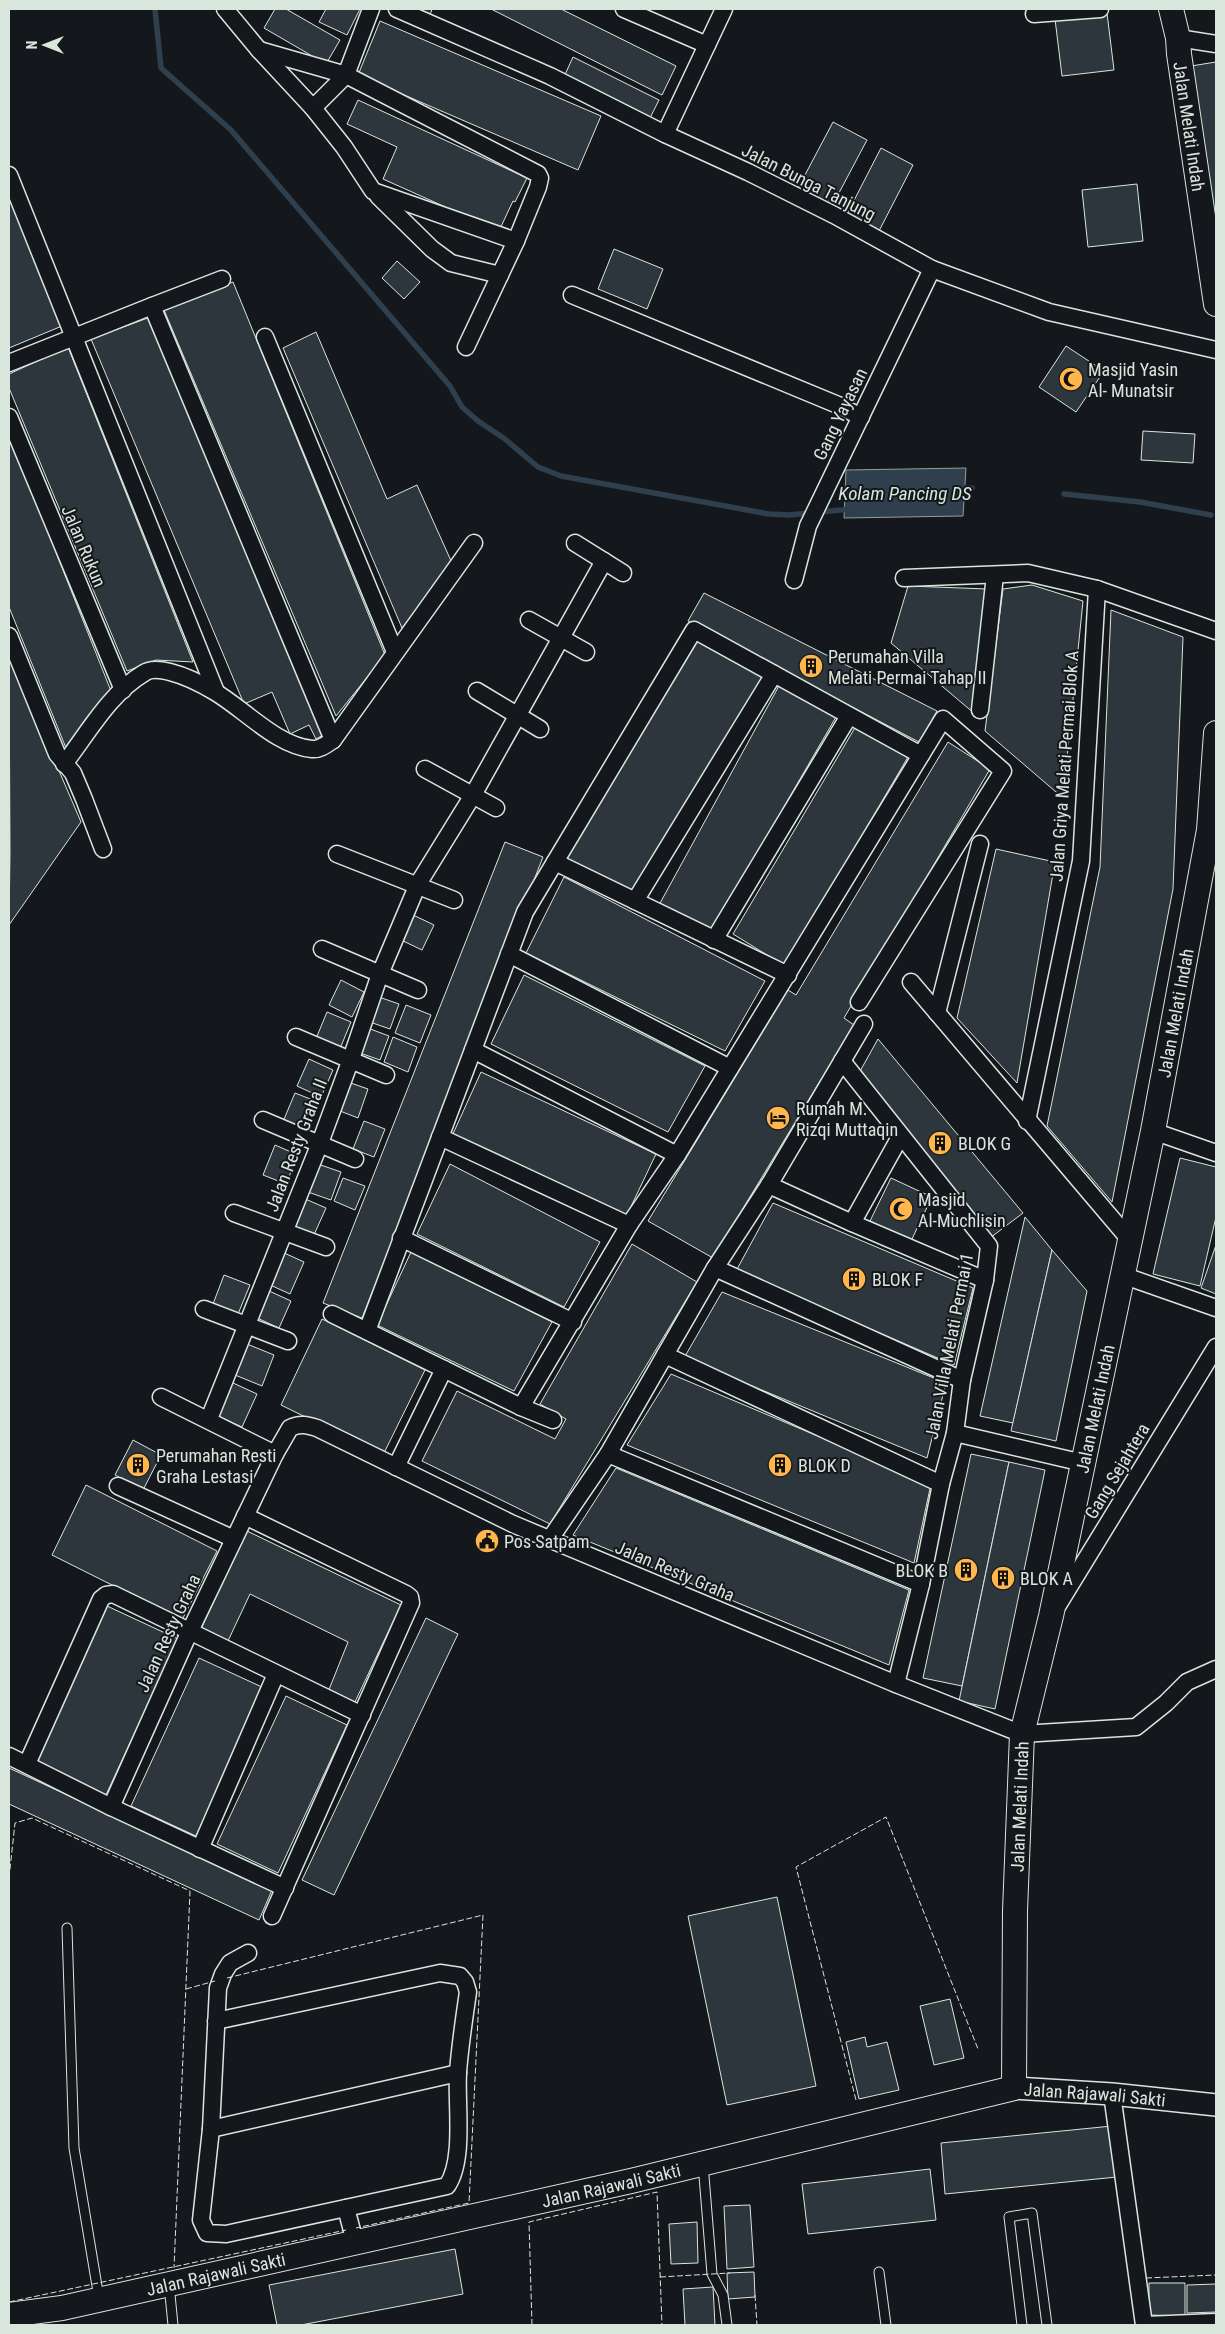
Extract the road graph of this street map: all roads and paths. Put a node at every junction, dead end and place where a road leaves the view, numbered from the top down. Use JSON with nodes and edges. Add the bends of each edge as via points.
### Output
{"nodes":[{"id":1,"x":225,"y":9,"type":"edge"},
{"id":2,"x":371,"y":9,"type":"edge"},
{"id":3,"x":397,"y":9,"type":"edge"},
{"id":4,"x":624,"y":9,"type":"edge"},
{"id":5,"x":724,"y":9,"type":"edge"},
{"id":6,"x":1100,"y":9,"type":"edge"},
{"id":7,"x":1171,"y":9,"type":"edge"},
{"id":8,"x":1034,"y":14,"type":"dead end"},
{"id":9,"x":1178,"y":38,"type":"junction"},
{"id":10,"x":1216,"y":44,"type":"edge"},
{"id":11,"x":708,"y":46,"type":"junction"},
{"id":12,"x":258,"y":50,"type":"junction"},
{"id":13,"x":346,"y":75,"type":"junction"},
{"id":14,"x":312,"y":108,"type":"junction"},
{"id":15,"x":665,"y":134,"type":"junction"},
{"id":16,"x":9,"y":175,"type":"edge"},
{"id":17,"x":373,"y":191,"type":"junction"},
{"id":18,"x":516,"y":241,"type":"junction"},
{"id":19,"x":932,"y":269,"type":"junction"},
{"id":20,"x":500,"y":275,"type":"junction"},
{"id":21,"x":222,"y":279,"type":"dead end"},
{"id":22,"x":572,"y":295,"type":"dead end"},
{"id":23,"x":1216,"y":304,"type":"edge"},
{"id":24,"x":152,"y":306,"type":"junction"},
{"id":25,"x":265,"y":337,"type":"dead end"},
{"id":26,"x":72,"y":338,"type":"junction"},
{"id":27,"x":466,"y":346,"type":"dead end"},
{"id":28,"x":1216,"y":350,"type":"edge"},
{"id":29,"x":9,"y":363,"type":"edge"},
{"id":30,"x":9,"y":417,"type":"edge"},
{"id":31,"x":861,"y":417,"type":"junction"},
{"id":32,"x":474,"y":543,"type":"dead end"},
{"id":33,"x":575,"y":543,"type":"dead end"},
{"id":34,"x":604,"y":561,"type":"junction"},
{"id":35,"x":623,"y":573,"type":"dead end"},
{"id":36,"x":995,"y":575,"type":"junction"},
{"id":37,"x":904,"y":578,"type":"dead end"},
{"id":38,"x":794,"y":580,"type":"dead end"},
{"id":39,"x":1097,"y":589,"type":"junction"},
{"id":40,"x":529,"y":620,"type":"dead end"},
{"id":41,"x":1216,"y":631,"type":"edge"},
{"id":42,"x":9,"y":636,"type":"edge"},
{"id":43,"x":560,"y":638,"type":"junction"},
{"id":44,"x":395,"y":652,"type":"junction"},
{"id":45,"x":586,"y":652,"type":"dead end"},
{"id":46,"x":774,"y":674,"type":"junction"},
{"id":47,"x":123,"y":690,"type":"junction"},
{"id":48,"x":477,"y":691,"type":"dead end"},
{"id":49,"x":216,"y":692,"type":"junction"},
{"id":50,"x":980,"y":710,"type":"dead end"},
{"id":51,"x":517,"y":715,"type":"junction"},
{"id":52,"x":849,"y":716,"type":"junction"},
{"id":53,"x":540,"y":729,"type":"dead end"},
{"id":54,"x":1216,"y":733,"type":"edge"},
{"id":55,"x":333,"y":740,"type":"junction"},
{"id":56,"x":921,"y":756,"type":"junction"},
{"id":57,"x":64,"y":764,"type":"junction"},
{"id":58,"x":425,"y":768,"type":"dead end"},
{"id":59,"x":473,"y":795,"type":"junction"},
{"id":60,"x":496,"y":808,"type":"dead end"},
{"id":61,"x":1213,"y":830,"type":"edge"},
{"id":62,"x":980,"y":844,"type":"dead end"},
{"id":63,"x":103,"y":849,"type":"dead end"},
{"id":64,"x":337,"y":854,"type":"dead end"},
{"id":65,"x":555,"y":862,"type":"junction"},
{"id":66,"x":418,"y":884,"type":"junction"},
{"id":67,"x":454,"y":900,"type":"dead end"},
{"id":68,"x":635,"y":901,"type":"junction"},
{"id":69,"x":714,"y":940,"type":"junction"},
{"id":70,"x":322,"y":949,"type":"dead end"},
{"id":71,"x":509,"y":954,"type":"junction"},
{"id":72,"x":380,"y":974,"type":"junction"},
{"id":73,"x":788,"y":975,"type":"junction"},
{"id":74,"x":911,"y":982,"type":"dead end"},
{"id":75,"x":418,"y":990,"type":"dead end"},
{"id":76,"x":859,"y":1002,"type":"dead end"},
{"id":77,"x":937,"y":1014,"type":"junction"},
{"id":78,"x":864,"y":1024,"type":"dead end"},
{"id":79,"x":296,"y":1037,"type":"dead end"},
{"id":80,"x":473,"y":1050,"type":"junction"},
{"id":81,"x":351,"y":1059,"type":"junction"},
{"id":82,"x":842,"y":1061,"type":"junction"},
{"id":83,"x":730,"y":1068,"type":"junction"},
{"id":84,"x":386,"y":1075,"type":"dead end"},
{"id":85,"x":263,"y":1120,"type":"dead end"},
{"id":86,"x":1027,"y":1121,"type":"junction"},
{"id":87,"x":1153,"y":1131,"type":"junction"},
{"id":88,"x":900,"y":1136,"type":"junction"},
{"id":89,"x":440,"y":1137,"type":"junction"},
{"id":90,"x":320,"y":1143,"type":"junction"},
{"id":91,"x":1216,"y":1153,"type":"edge"},
{"id":92,"x":677,"y":1155,"type":"junction"},
{"id":93,"x":355,"y":1159,"type":"dead end"},
{"id":94,"x":769,"y":1185,"type":"junction"},
{"id":95,"x":234,"y":1213,"type":"dead end"},
{"id":96,"x":852,"y":1223,"type":"junction"},
{"id":97,"x":629,"y":1225,"type":"junction"},
{"id":98,"x":284,"y":1231,"type":"junction"},
{"id":99,"x":401,"y":1238,"type":"junction"},
{"id":100,"x":1130,"y":1240,"type":"junction"},
{"id":101,"x":326,"y":1247,"type":"dead end"},
{"id":102,"x":715,"y":1268,"type":"junction"},
{"id":103,"x":1122,"y":1275,"type":"junction"},
{"id":104,"x":985,"y":1280,"type":"junction"},
{"id":105,"x":1216,"y":1308,"type":"edge"},
{"id":106,"x":204,"y":1309,"type":"dead end"},
{"id":107,"x":332,"y":1314,"type":"dead end"},
{"id":108,"x":573,"y":1322,"type":"junction"},
{"id":109,"x":246,"y":1326,"type":"junction"},
{"id":110,"x":367,"y":1332,"type":"junction"},
{"id":111,"x":288,"y":1341,"type":"dead end"},
{"id":112,"x":1216,"y":1347,"type":"edge"},
{"id":113,"x":665,"y":1356,"type":"junction"},
{"id":114,"x":444,"y":1369,"type":"junction"},
{"id":115,"x":962,"y":1380,"type":"junction"},
{"id":116,"x":161,"y":1397,"type":"dead end"},
{"id":117,"x":521,"y":1407,"type":"junction"},
{"id":118,"x":209,"y":1419,"type":"junction"},
{"id":119,"x":553,"y":1420,"type":"dead end"},
{"id":120,"x":955,"y":1433,"type":"junction"},
{"id":121,"x":275,"y":1454,"type":"junction"},
{"id":122,"x":608,"y":1454,"type":"junction"},
{"id":123,"x":1083,"y":1463,"type":"junction"},
{"id":124,"x":396,"y":1467,"type":"junction"},
{"id":125,"x":940,"y":1484,"type":"junction"},
{"id":126,"x":118,"y":1486,"type":"dead end"},
{"id":127,"x":245,"y":1516,"type":"junction"},
{"id":128,"x":234,"y":1539,"type":"junction"},
{"id":129,"x":550,"y":1539,"type":"junction"},
{"id":130,"x":921,"y":1584,"type":"junction"},
{"id":131,"x":1051,"y":1616,"type":"junction"},
{"id":132,"x":189,"y":1633,"type":"junction"},
{"id":133,"x":1216,"y":1669,"type":"edge"},
{"id":134,"x":276,"y":1674,"type":"junction"},
{"id":135,"x":896,"y":1684,"type":"junction"},
{"id":136,"x":362,"y":1715,"type":"junction"},
{"id":137,"x":1022,"y":1734,"type":"junction"},
{"id":138,"x":9,"y":1756,"type":"edge"},
{"id":139,"x":27,"y":1764,"type":"junction"},
{"id":140,"x":111,"y":1807,"type":"junction"},
{"id":141,"x":200,"y":1849,"type":"junction"},
{"id":142,"x":285,"y":1888,"type":"junction"},
{"id":143,"x":272,"y":1916,"type":"dead end"},
{"id":144,"x":67,"y":1928,"type":"dead end"},
{"id":145,"x":248,"y":1953,"type":"dead end"},
{"id":146,"x":216,"y":2020,"type":"junction"},
{"id":147,"x":458,"y":2073,"type":"junction"},
{"id":148,"x":1014,"y":2088,"type":"junction"},
{"id":149,"x":1112,"y":2094,"type":"junction"},
{"id":150,"x":1216,"y":2105,"type":"edge"},
{"id":151,"x":211,"y":2129,"type":"junction"},
{"id":152,"x":704,"y":2164,"type":"junction"},
{"id":153,"x":346,"y":2208,"type":"junction"},
{"id":154,"x":355,"y":2242,"type":"junction"},
{"id":155,"x":879,"y":2272,"type":"dead end"},
{"id":156,"x":170,"y":2284,"type":"junction"},
{"id":157,"x":99,"y":2298,"type":"junction"},
{"id":158,"x":9,"y":2315,"type":"edge"},
{"id":159,"x":62,"y":2316,"type":"edge"},
{"id":160,"x":1216,"y":2322,"type":"edge"},
{"id":161,"x":173,"y":2325,"type":"edge"},
{"id":162,"x":727,"y":2325,"type":"edge"},
{"id":163,"x":886,"y":2325,"type":"edge"},
{"id":164,"x":1022,"y":2325,"type":"edge"},
{"id":165,"x":1047,"y":2325,"type":"edge"},
{"id":166,"x":1145,"y":2325,"type":"edge"}],
"edges":[{"from":1,"to":12,"type":"street"},
{"from":2,"to":13,"type":"street"},
{"from":3,"to":15,"type":"street","name":"Jalan Bunga Tanjung","via":[[550,76]]},
{"from":4,"to":11,"type":"street"},
{"from":5,"to":11,"type":"street"},
{"from":6,"to":8,"type":"street"},
{"from":7,"to":9,"type":"main road","name":"Jalan Melati Indah"},
{"from":9,"to":10,"type":"street"},
{"from":9,"to":23,"type":"main road","name":"Jalan Melati Indah"},
{"from":11,"to":15,"type":"street"},
{"from":12,"to":13,"type":"street"},
{"from":12,"to":14,"type":"street"},
{"from":13,"to":14,"type":"street"},
{"from":13,"to":18,"type":"street","via":[[536,171],[540,178],[538,187]]},
{"from":14,"to":17,"type":"street","via":[[344,147]]},
{"from":15,"to":19,"type":"street","name":"Jalan Bunga Tanjung","via":[[834,215]]},
{"from":16,"to":26,"type":"street"},
{"from":17,"to":18,"type":"street"},
{"from":17,"to":20,"type":"street","via":[[432,249],[451,263]]},
{"from":18,"to":20,"type":"street"},
{"from":19,"to":28,"type":"street","name":"Jalan Bunga Tanjung","via":[[1049,312]]},
{"from":19,"to":31,"type":"street","name":"Gang Yayasan"},
{"from":20,"to":27,"type":"street"},
{"from":21,"to":24,"type":"street"},
{"from":22,"to":31,"type":"street"},
{"from":24,"to":26,"type":"street"},
{"from":24,"to":55,"type":"street"},
{"from":25,"to":44,"type":"street"},
{"from":26,"to":29,"type":"street"},
{"from":26,"to":49,"type":"street"},
{"from":30,"to":47,"type":"street","name":"Jalan Rukun"},
{"from":31,"to":38,"type":"street","name":"Gang Yayasan","via":[[808,526]]},
{"from":32,"to":44,"type":"street"},
{"from":33,"to":34,"type":"street"},
{"from":34,"to":35,"type":"street"},
{"from":34,"to":43,"type":"street","name":"Jalan Resty Graha II"},
{"from":36,"to":37,"type":"street"},
{"from":36,"to":39,"type":"street","via":[[1028,573]]},
{"from":36,"to":50,"type":"street"},
{"from":39,"to":41,"type":"street"},
{"from":39,"to":86,"type":"street","name":"Jalan Griya Melati Permai Blok A","via":[[1081,861]]},
{"from":40,"to":43,"type":"street"},
{"from":42,"to":57,"type":"street"},
{"from":43,"to":45,"type":"street"},
{"from":43,"to":51,"type":"street","name":"Jalan Resty Graha II"},
{"from":44,"to":55,"type":"street"},
{"from":46,"to":52,"type":"street"},
{"from":46,"to":65,"type":"street","via":[[695,630]]},
{"from":46,"to":68,"type":"street"},
{"from":47,"to":49,"type":"street","via":[[144,673],[163,670],[185,675]]},
{"from":47,"to":57,"type":"street"},
{"from":48,"to":51,"type":"street"},
{"from":49,"to":55,"type":"street","via":[[274,734],[292,742],[313,749]]},
{"from":51,"to":53,"type":"street"},
{"from":51,"to":59,"type":"street","name":"Jalan Resty Graha II"},
{"from":52,"to":56,"type":"street"},
{"from":52,"to":69,"type":"street"},
{"from":54,"to":61,"type":"main road","name":"Jalan Melati Indah"},
{"from":56,"to":73,"type":"street"},
{"from":56,"to":76,"type":"street","via":[[943,719],[1003,771]]},
{"from":57,"to":63,"type":"street","via":[[73,773]]},
{"from":58,"to":59,"type":"street"},
{"from":59,"to":60,"type":"street"},
{"from":59,"to":66,"type":"street","name":"Jalan Resty Graha II"},
{"from":61,"to":87,"type":"main road","name":"Jalan Melati Indah"},
{"from":62,"to":77,"type":"street"},
{"from":64,"to":66,"type":"street"},
{"from":65,"to":68,"type":"street"},
{"from":65,"to":71,"type":"street","via":[[525,912]]},
{"from":66,"to":67,"type":"street"},
{"from":66,"to":72,"type":"street","name":"Jalan Resty Graha II"},
{"from":68,"to":69,"type":"street"},
{"from":69,"to":73,"type":"street"},
{"from":70,"to":72,"type":"street"},
{"from":71,"to":80,"type":"street"},
{"from":71,"to":83,"type":"street"},
{"from":72,"to":75,"type":"street"},
{"from":72,"to":81,"type":"street","name":"Jalan Resty Graha II"},
{"from":73,"to":83,"type":"street"},
{"from":74,"to":77,"type":"street"},
{"from":77,"to":86,"type":"street"},
{"from":78,"to":82,"type":"street"},
{"from":79,"to":81,"type":"street"},
{"from":80,"to":89,"type":"street"},
{"from":80,"to":92,"type":"street"},
{"from":81,"to":84,"type":"street"},
{"from":81,"to":90,"type":"street","name":"Jalan Resty Graha II"},
{"from":82,"to":88,"type":"street","name":"Jalan Villa Melati Permai 1"},
{"from":82,"to":94,"type":"street"},
{"from":83,"to":92,"type":"street"},
{"from":85,"to":90,"type":"street"},
{"from":86,"to":100,"type":"street"},
{"from":87,"to":91,"type":"street"},
{"from":87,"to":100,"type":"main road","name":"Jalan Melati Indah"},
{"from":88,"to":96,"type":"street"},
{"from":88,"to":104,"type":"street","name":"Jalan Villa Melati Permai 1","via":[[989,1246]]},
{"from":89,"to":97,"type":"street"},
{"from":89,"to":99,"type":"street"},
{"from":90,"to":93,"type":"street"},
{"from":90,"to":98,"type":"street","name":"Jalan Resty Graha II"},
{"from":92,"to":97,"type":"street"},
{"from":94,"to":96,"type":"street"},
{"from":94,"to":102,"type":"street"},
{"from":95,"to":98,"type":"street"},
{"from":96,"to":104,"type":"street"},
{"from":97,"to":108,"type":"street"},
{"from":98,"to":101,"type":"street"},
{"from":98,"to":109,"type":"street","name":"Jalan Resty Graha II"},
{"from":99,"to":108,"type":"street"},
{"from":99,"to":110,"type":"street"},
{"from":100,"to":103,"type":"main road","name":"Jalan Melati Indah"},
{"from":102,"to":113,"type":"street"},
{"from":102,"to":115,"type":"street"},
{"from":103,"to":105,"type":"street"},
{"from":103,"to":123,"type":"main road","name":"Jalan Melati Indah"},
{"from":104,"to":115,"type":"street","name":"Jalan Villa Melati Permai 1"},
{"from":106,"to":109,"type":"street"},
{"from":107,"to":110,"type":"street"},
{"from":108,"to":117,"type":"street"},
{"from":109,"to":111,"type":"street"},
{"from":109,"to":118,"type":"street","name":"Jalan Resty Graha II"},
{"from":110,"to":114,"type":"street"},
{"from":112,"to":131,"type":"street","name":"Gang Sejahtera"},
{"from":113,"to":122,"type":"street"},
{"from":113,"to":125,"type":"street"},
{"from":114,"to":117,"type":"street"},
{"from":114,"to":124,"type":"street"},
{"from":115,"to":120,"type":"street","name":"Jalan Villa Melati Permai 1"},
{"from":116,"to":118,"type":"street"},
{"from":117,"to":119,"type":"street"},
{"from":118,"to":121,"type":"street"},
{"from":120,"to":123,"type":"street"},
{"from":120,"to":125,"type":"street","name":"Jalan Villa Melati Permai 1"},
{"from":121,"to":124,"type":"street","name":"Jalan Resty Graha","via":[[290,1428],[304,1424]]},
{"from":121,"to":127,"type":"street","name":"Jalan Resty Graha"},
{"from":122,"to":129,"type":"street"},
{"from":122,"to":130,"type":"street"},
{"from":123,"to":131,"type":"main road","name":"Jalan Melati Indah"},
{"from":124,"to":129,"type":"street","name":"Jalan Resty Graha"},
{"from":125,"to":130,"type":"street","name":"Jalan Villa Melati Permai 1"},
{"from":126,"to":128,"type":"street"},
{"from":127,"to":128,"type":"street","name":"Jalan Resty Graha"},
{"from":127,"to":136,"type":"street","via":[[410,1597],[411,1603]]},
{"from":128,"to":132,"type":"street","name":"Jalan Resty Graha"},
{"from":129,"to":135,"type":"street","name":"Jalan Resty Graha"},
{"from":130,"to":135,"type":"street","name":"Jalan Villa Melati Permai 1"},
{"from":131,"to":137,"type":"main road","name":"Jalan Melati Indah"},
{"from":132,"to":134,"type":"street"},
{"from":132,"to":139,"type":"street","via":[[113,1594],[101,1599]]},
{"from":132,"to":140,"type":"street","name":"Jalan Resty Graha"},
{"from":133,"to":137,"type":"street","via":[[1187,1682],[1136,1727]]},
{"from":134,"to":136,"type":"street"},
{"from":134,"to":141,"type":"street"},
{"from":135,"to":137,"type":"street","name":"Jalan Resty Graha"},
{"from":136,"to":142,"type":"street"},
{"from":137,"to":148,"type":"main road","name":"Jalan Melati Indah","via":[[1015,1911]]},
{"from":138,"to":139,"type":"street"},
{"from":139,"to":140,"type":"street"},
{"from":140,"to":141,"type":"street"},
{"from":141,"to":142,"type":"street"},
{"from":142,"to":143,"type":"street"},
{"from":144,"to":157,"type":"lane","via":[[74,2148]]},
{"from":145,"to":146,"type":"street","via":[[230,1963],[222,1974]]},
{"from":146,"to":147,"type":"street","via":[[452,1973],[460,1976],[468,1992]]},
{"from":146,"to":151,"type":"street"},
{"from":147,"to":151,"type":"street"},
{"from":147,"to":153,"type":"street","via":[[456,2156],[447,2186]]},
{"from":148,"to":149,"type":"street","name":"Jalan Rajawali Sakti"},
{"from":148,"to":152,"type":"main road","name":"Jalan Rajawali Sakti"},
{"from":149,"to":150,"type":"street","name":"Jalan Rajawali Sakti"},
{"from":149,"to":166,"type":"street"},
{"from":151,"to":153,"type":"street","via":[[201,2220],[207,2233],[226,2234]]},
{"from":152,"to":154,"type":"main road","name":"Jalan Rajawali Sakti"},
{"from":152,"to":162,"type":"lane","via":[[712,2274],[723,2295]]},
{"from":153,"to":154,"type":"street"},
{"from":154,"to":156,"type":"main road","name":"Jalan Rajawali Sakti"},
{"from":155,"to":163,"type":"lane"},
{"from":156,"to":157,"type":"main road","name":"Jalan Rajawali Sakti"},
{"from":156,"to":161,"type":"lane"},
{"from":157,"to":159,"type":"main road","name":"Jalan Rajawali Sakti"},
{"from":158,"to":159,"type":"main road","name":"Jalan Rajawali Sakti"},
{"from":160,"to":166,"type":"street"},
{"from":164,"to":165,"type":"lane","via":[[1009,2217],[1032,2213]]}]}
